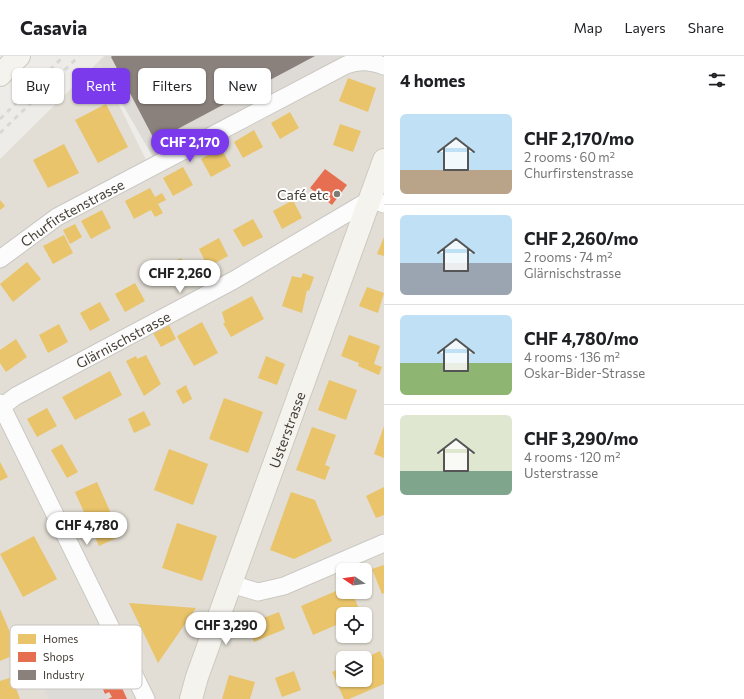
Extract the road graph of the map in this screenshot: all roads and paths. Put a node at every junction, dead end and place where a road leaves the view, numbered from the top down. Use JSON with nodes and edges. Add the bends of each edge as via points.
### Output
{"nodes":[{"id":1,"x":19,"y":56,"type":"edge"},
{"id":2,"x":384,"y":66,"type":"edge"},
{"id":3,"x":0,"y":75,"type":"edge"},
{"id":4,"x":384,"y":160,"type":"edge"},
{"id":5,"x":377,"y":201,"type":"edge"},
{"id":6,"x":0,"y":259,"type":"edge"},
{"id":7,"x":1,"y":406,"type":"edge"},
{"id":8,"x":384,"y":543,"type":"edge"},
{"id":9,"x":231,"y":584,"type":"junction"},
{"id":10,"x":109,"y":625,"type":"edge"},
{"id":11,"x":141,"y":689,"type":"edge"},
{"id":12,"x":146,"y":699,"type":"edge"},
{"id":13,"x":191,"y":699,"type":"edge"}],
"edges":[{"from":1,"to":3,"type":"street"},
{"from":2,"to":6,"type":"street","name":"Churfirstenstrasse","via":[[367,61],[346,65],[57,216]]},
{"from":4,"to":5,"type":"street","name":"Usterstrasse"},
{"from":5,"to":7,"type":"street","name":"Glärnischstrasse"},
{"from":5,"to":9,"type":"street","name":"Usterstrasse"},
{"from":7,"to":10,"type":"street"},
{"from":8,"to":9,"type":"street","via":[[284,586],[258,592]]},
{"from":9,"to":13,"type":"street","name":"Usterstrasse"},
{"from":11,"to":12,"type":"street"}]}
